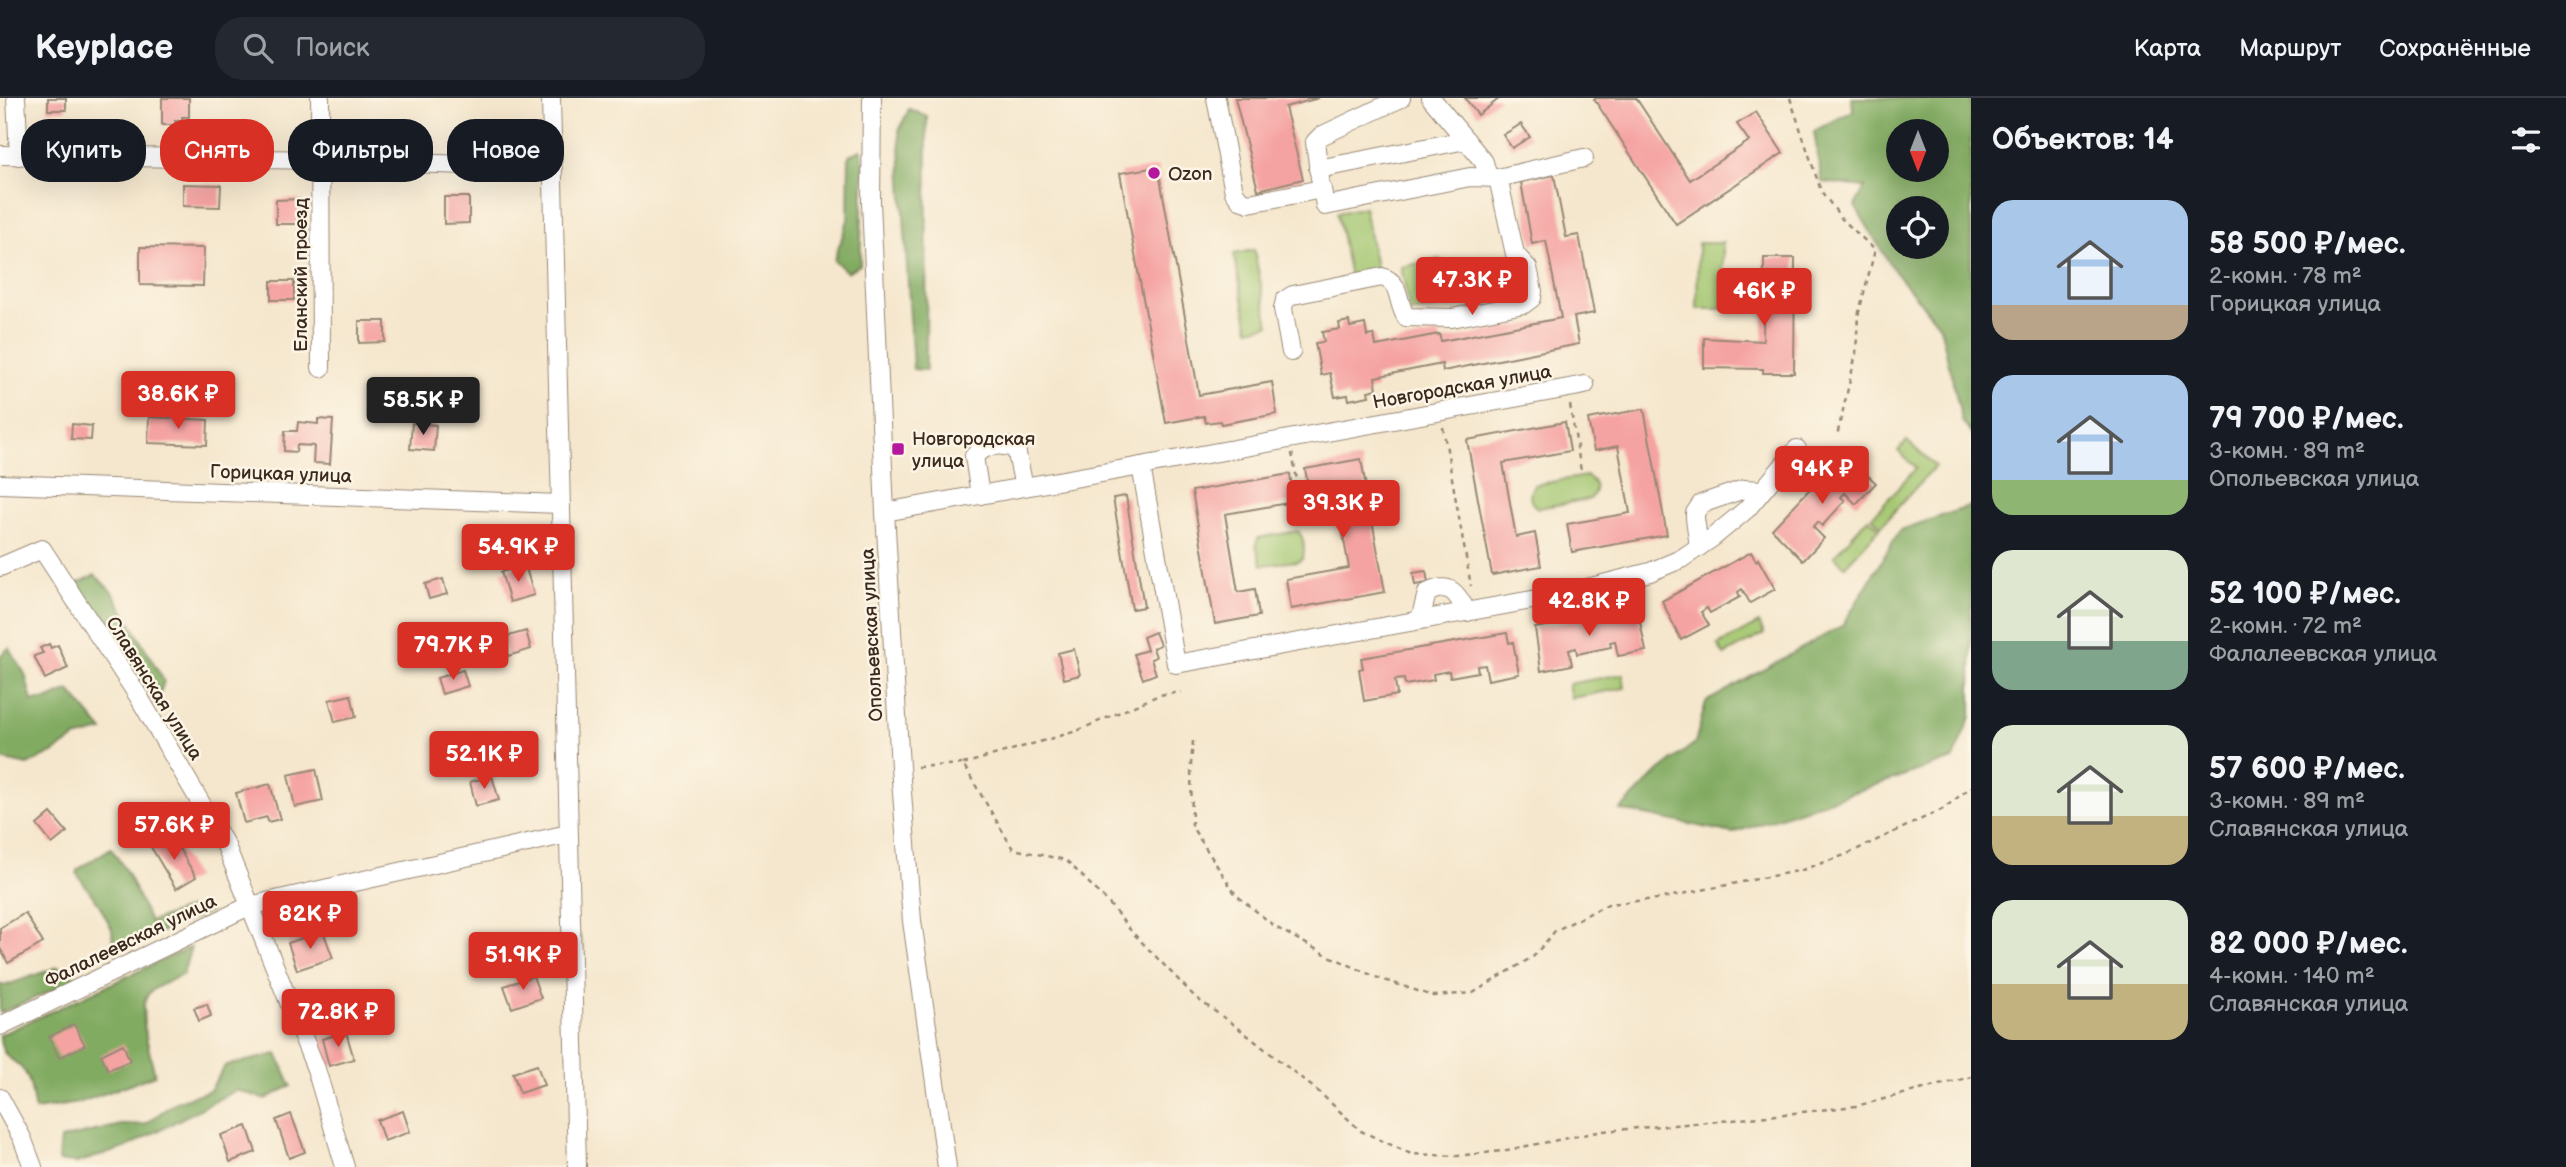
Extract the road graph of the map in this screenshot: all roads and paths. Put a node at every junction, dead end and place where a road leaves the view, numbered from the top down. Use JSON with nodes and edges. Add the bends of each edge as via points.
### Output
{"nodes":[{"id":1,"x":16,"y":98,"type":"edge"},
{"id":2,"x":320,"y":98,"type":"edge"},
{"id":3,"x":551,"y":98,"type":"edge"},
{"id":4,"x":872,"y":98,"type":"edge"},
{"id":5,"x":1216,"y":98,"type":"edge"},
{"id":6,"x":1401,"y":98,"type":"edge"},
{"id":7,"x":1431,"y":98,"type":"edge"},
{"id":8,"x":1790,"y":98,"type":"edge"},
{"id":9,"x":320,"y":119,"type":"edge"},
{"id":10,"x":551,"y":119,"type":"edge"},
{"id":11,"x":1465,"y":140,"type":"junction"},
{"id":12,"x":0,"y":155,"type":"edge"},
{"id":13,"x":19,"y":156,"type":"junction"},
{"id":14,"x":1584,"y":158,"type":"dead end"},
{"id":15,"x":288,"y":160,"type":"edge"},
{"id":16,"x":1318,"y":169,"type":"junction"},
{"id":17,"x":1493,"y":177,"type":"junction"},
{"id":18,"x":320,"y":182,"type":"edge"},
{"id":19,"x":551,"y":182,"type":"edge"},
{"id":20,"x":1322,"y":189,"type":"junction"},
{"id":21,"x":1292,"y":352,"type":"dead end"},
{"id":22,"x":321,"y":368,"type":"dead end"},
{"id":23,"x":1585,"y":385,"type":"dead end"},
{"id":24,"x":1566,"y":389,"type":"junction"},
{"id":25,"x":1440,"y":411,"type":"junction"},
{"id":26,"x":1837,"y":436,"type":"dead end"},
{"id":27,"x":1289,"y":439,"type":"junction"},
{"id":28,"x":1797,"y":449,"type":"dead end"},
{"id":29,"x":1140,"y":466,"type":"junction"},
{"id":30,"x":1581,"y":471,"type":"dead end"},
{"id":31,"x":0,"y":484,"type":"edge"},
{"id":32,"x":1024,"y":487,"type":"junction"},
{"id":33,"x":1762,"y":490,"type":"junction"},
{"id":34,"x":980,"y":495,"type":"junction"},
{"id":35,"x":559,"y":504,"type":"junction"},
{"id":36,"x":885,"y":512,"type":"junction"},
{"id":37,"x":1304,"y":519,"type":"dead end"},
{"id":38,"x":1699,"y":547,"type":"junction"},
{"id":39,"x":0,"y":567,"type":"edge"},
{"id":40,"x":1471,"y":611,"type":"junction"},
{"id":41,"x":1420,"y":620,"type":"junction"},
{"id":42,"x":1181,"y":692,"type":"dead end"},
{"id":43,"x":1193,"y":741,"type":"dead end"},
{"id":44,"x":963,"y":764,"type":"junction"},
{"id":45,"x":900,"y":767,"type":"junction"},
{"id":46,"x":1971,"y":787,"type":"edge"},
{"id":47,"x":568,"y":834,"type":"junction"},
{"id":48,"x":249,"y":906,"type":"junction"},
{"id":49,"x":0,"y":1026,"type":"edge"},
{"id":50,"x":1971,"y":1077,"type":"edge"},
{"id":51,"x":0,"y":1098,"type":"edge"},
{"id":52,"x":33,"y":1167,"type":"edge"},
{"id":53,"x":345,"y":1167,"type":"edge"},
{"id":54,"x":577,"y":1167,"type":"edge"},
{"id":55,"x":947,"y":1167,"type":"edge"}],
"edges":[{"from":1,"to":13,"type":"street"},
{"from":2,"to":9,"type":"street","name":"Еланский проезд"},
{"from":3,"to":10,"type":"street"},
{"from":4,"to":36,"type":"street","name":"Опольевская улица"},
{"from":5,"to":20,"type":"street","via":[[1234,192],[1240,200],[1249,203]]},
{"from":6,"to":16,"type":"street","via":[[1321,136],[1315,142]]},
{"from":7,"to":11,"type":"street"},
{"from":8,"to":26,"type":"path","via":[[1821,191],[1875,250]]},
{"from":11,"to":16,"type":"street"},
{"from":11,"to":17,"type":"street"},
{"from":12,"to":13,"type":"street"},
{"from":13,"to":15,"type":"street"},
{"from":14,"to":17,"type":"street"},
{"from":16,"to":20,"type":"street"},
{"from":17,"to":20,"type":"street","via":[[1470,177],[1325,206]]},
{"from":17,"to":21,"type":"street","via":[[1515,254],[1528,268],[1532,298],[1524,304],[1452,318],[1413,319],[1401,310],[1397,286],[1382,277],[1293,295],[1285,300],[1283,309]]},
{"from":18,"to":22,"type":"street","name":"Еланский проезд"},
{"from":19,"to":35,"type":"street"},
{"from":23,"to":24,"type":"street","name":"Новгородская улица"},
{"from":24,"to":25,"type":"street","name":"Новгородская улица"},
{"from":24,"to":30,"type":"path"},
{"from":25,"to":27,"type":"street","name":"Новгородская улица"},
{"from":25,"to":40,"type":"path"},
{"from":27,"to":29,"type":"street","name":"Новгородская улица"},
{"from":27,"to":37,"type":"path"},
{"from":28,"to":33,"type":"street"},
{"from":29,"to":32,"type":"street","name":"Новгородская улица"},
{"from":29,"to":41,"type":"street","via":[[1176,664]]},
{"from":31,"to":35,"type":"street","name":"Горицкая улица"},
{"from":32,"to":34,"type":"street","name":"Новгородская улица"},
{"from":32,"to":34,"type":"street","via":[[1016,449],[994,446],[974,456]]},
{"from":33,"to":38,"type":"street","via":[[1747,509]]},
{"from":33,"to":38,"type":"street","via":[[1744,489],[1702,504],[1695,513]]},
{"from":34,"to":36,"type":"street","name":"Новгородская улица"},
{"from":35,"to":47,"type":"street"},
{"from":36,"to":45,"type":"street","name":"Опольевская улица"},
{"from":38,"to":40,"type":"street","via":[[1671,564],[1619,581]]},
{"from":39,"to":48,"type":"street","name":"Славянская улица","via":[[42,549],[182,769],[226,846]]},
{"from":40,"to":41,"type":"street"},
{"from":40,"to":41,"type":"street","via":[[1452,589],[1439,589],[1427,593]]},
{"from":42,"to":44,"type":"path","via":[[1159,695],[1077,731]]},
{"from":43,"to":46,"type":"path","via":[[1192,827],[1236,895],[1277,928],[1323,953],[1433,996],[1473,993],[1534,956],[1555,931],[1608,904],[1657,899],[1802,870],[1846,855],[1943,809]]},
{"from":44,"to":45,"type":"path"},
{"from":44,"to":50,"type":"path","via":[[1013,849],[1066,860],[1196,999],[1319,1092],[1361,1131],[1411,1154],[1469,1155],[1603,1131],[1856,1106]]},
{"from":45,"to":55,"type":"street","name":"Опольевская улица","via":[[912,920]]},
{"from":47,"to":48,"type":"street","name":"Фалалеевская улица"},
{"from":47,"to":54,"type":"street"},
{"from":48,"to":49,"type":"street","name":"Фалалеевская улица"},
{"from":48,"to":53,"type":"street","name":"Славянская улица","via":[[316,1069]]},
{"from":51,"to":52,"type":"street"}]}
